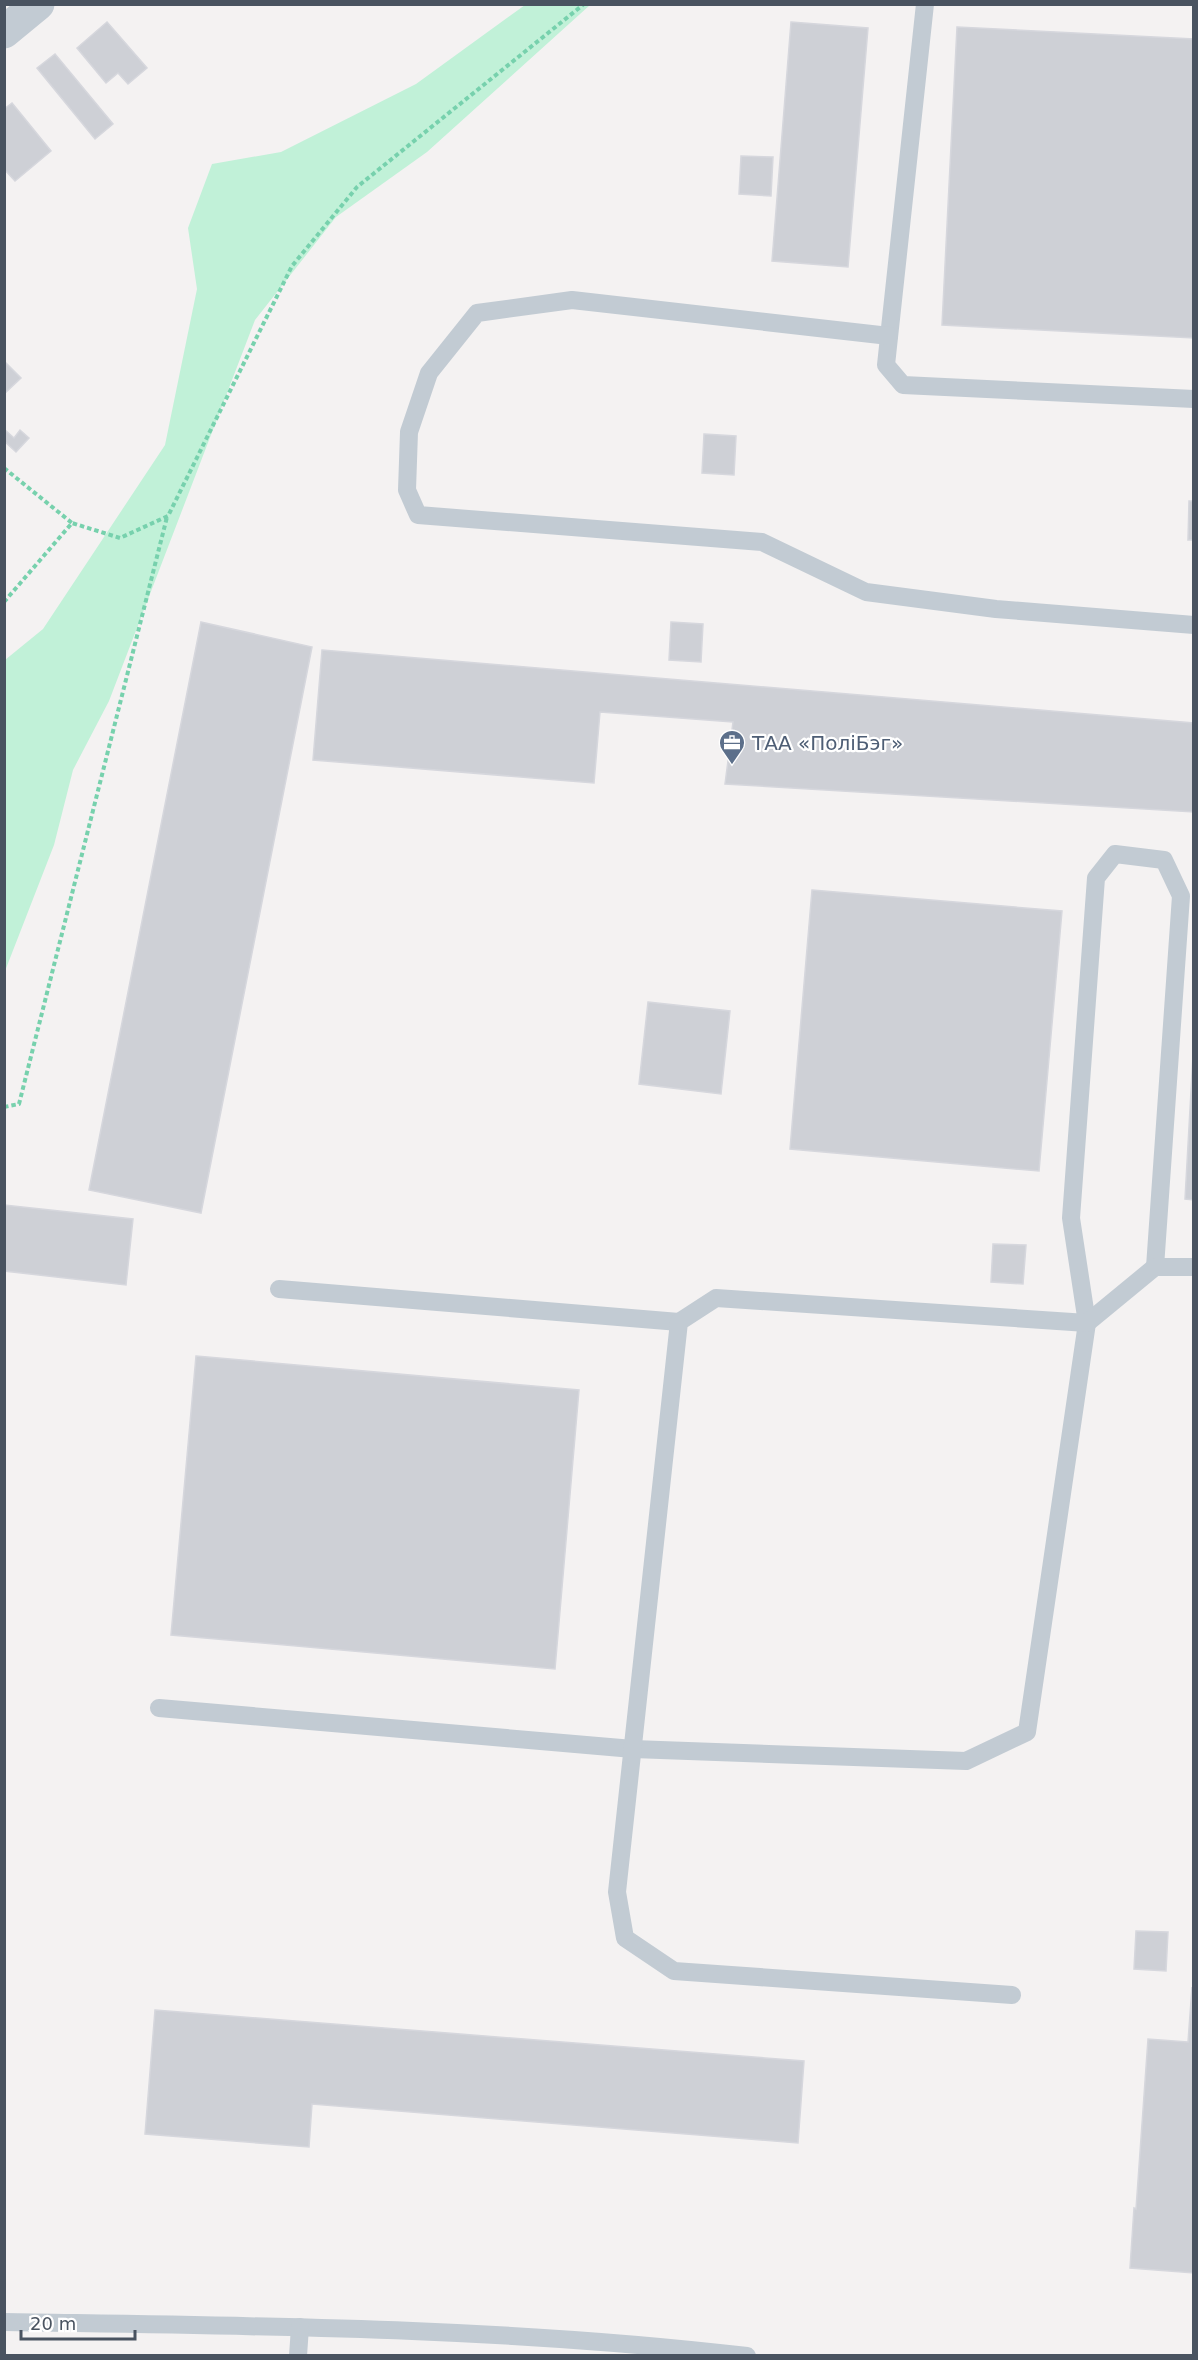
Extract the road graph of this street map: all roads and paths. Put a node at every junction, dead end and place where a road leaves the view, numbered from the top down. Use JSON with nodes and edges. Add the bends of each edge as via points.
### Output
{"nodes":[{"id":1,"x":38,"y":4,"type":"edge"},
{"id":2,"x":584,"y":4,"type":"edge"},
{"id":3,"x":925,"y":4,"type":"edge"},
{"id":4,"x":4,"y":32,"type":"edge"},
{"id":5,"x":889,"y":336,"type":"junction"},
{"id":6,"x":1194,"y":399,"type":"edge"},
{"id":7,"x":4,"y":468,"type":"edge"},
{"id":8,"x":168,"y":516,"type":"junction"},
{"id":9,"x":72,"y":523,"type":"junction"},
{"id":10,"x":4,"y":602,"type":"edge"},
{"id":11,"x":1194,"y":626,"type":"edge"},
{"id":12,"x":4,"y":1107,"type":"edge"},
{"id":13,"x":1155,"y":1267,"type":"junction"},
{"id":14,"x":1194,"y":1267,"type":"edge"},
{"id":15,"x":279,"y":1289,"type":"dead end"},
{"id":16,"x":679,"y":1322,"type":"junction"},
{"id":17,"x":1087,"y":1323,"type":"junction"},
{"id":18,"x":159,"y":1708,"type":"dead end"},
{"id":19,"x":633,"y":1749,"type":"junction"},
{"id":20,"x":1012,"y":1995,"type":"dead end"},
{"id":21,"x":4,"y":2322,"type":"edge"},
{"id":22,"x":300,"y":2327,"type":"junction"},
{"id":23,"x":298,"y":2355,"type":"edge"},
{"id":24,"x":747,"y":2355,"type":"edge"}],
"edges":[{"from":1,"to":4,"type":"street"},
{"from":2,"to":8,"type":"path","via":[[357,187],[292,266]]},
{"from":3,"to":5,"type":"lane"},
{"from":5,"to":6,"type":"lane","via":[[886,365],[903,385]]},
{"from":5,"to":11,"type":"lane","via":[[572,300],[477,313],[429,373],[409,432],[407,490],[418,515],[762,542],[866,592],[996,609]]},
{"from":7,"to":9,"type":"path"},
{"from":8,"to":9,"type":"path","via":[[120,538]]},
{"from":8,"to":12,"type":"path","via":[[19,1104]]},
{"from":9,"to":10,"type":"path"},
{"from":13,"to":14,"type":"lane"},
{"from":13,"to":17,"type":"lane"},
{"from":13,"to":17,"type":"lane","via":[[1181,896],[1164,860],[1115,855],[1096,878],[1071,1218]]},
{"from":15,"to":16,"type":"lane"},
{"from":16,"to":17,"type":"lane","via":[[716,1298]]},
{"from":16,"to":19,"type":"lane"},
{"from":17,"to":19,"type":"lane","via":[[1027,1732],[966,1761]]},
{"from":18,"to":19,"type":"lane"},
{"from":19,"to":20,"type":"lane","via":[[617,1892],[625,1938],[674,1971]]},
{"from":21,"to":22,"type":"lane"},
{"from":22,"to":23,"type":"lane"},
{"from":22,"to":24,"type":"lane","via":[[652,2345]]}]}
